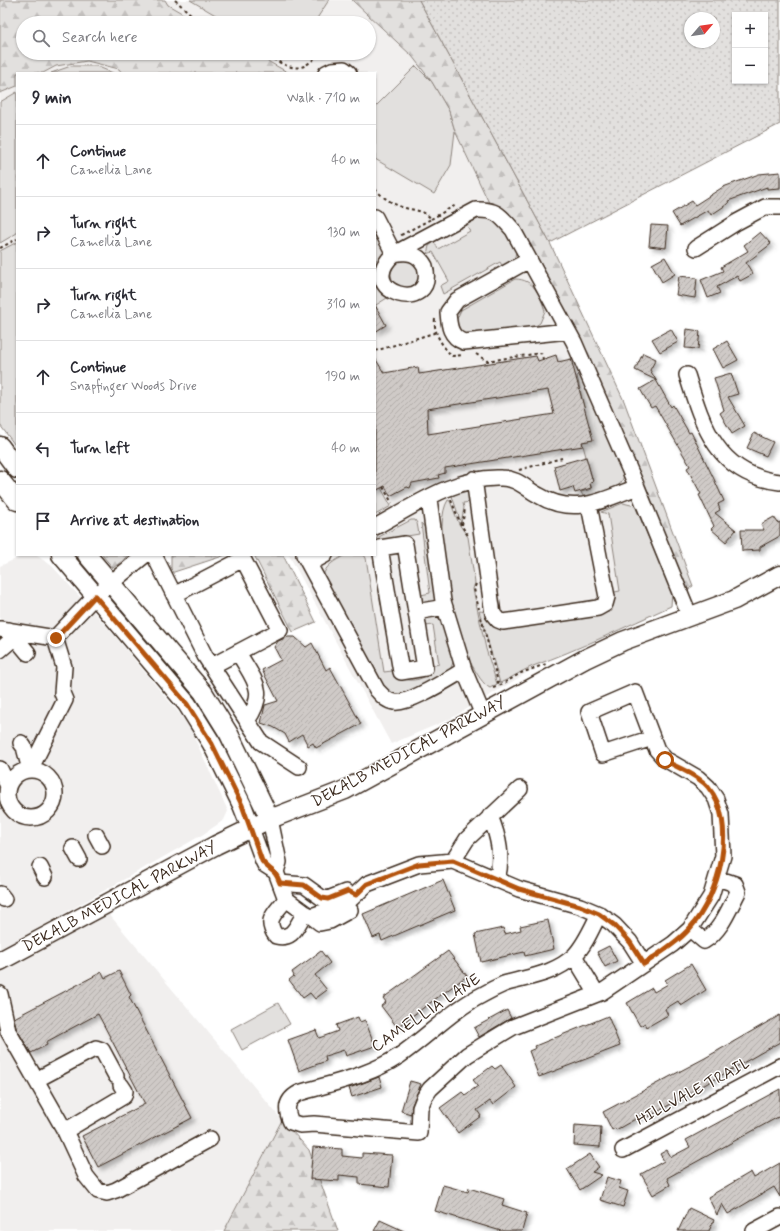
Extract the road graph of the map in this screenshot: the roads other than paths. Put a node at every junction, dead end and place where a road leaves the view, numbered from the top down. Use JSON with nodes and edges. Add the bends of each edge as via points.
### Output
{"nodes":[{"id":1,"x":328,"y":72,"type":"edge"},
{"id":2,"x":348,"y":72,"type":"edge"},
{"id":3,"x":780,"y":207,"type":"edge"},
{"id":4,"x":376,"y":220,"type":"edge"},
{"id":5,"x":696,"y":248,"type":"dead end"},
{"id":6,"x":530,"y":260,"type":"junction"},
{"id":7,"x":568,"y":331,"type":"junction"},
{"id":8,"x":687,"y":375,"type":"dead end"},
{"id":9,"x":0,"y":446,"type":"edge"},
{"id":10,"x":16,"y":468,"type":"edge"},
{"id":11,"x":474,"y":479,"type":"junction"},
{"id":12,"x":0,"y":480,"type":"edge"},
{"id":13,"x":780,"y":482,"type":"edge"},
{"id":14,"x":637,"y":487,"type":"junction"},
{"id":15,"x":429,"y":499,"type":"junction"},
{"id":16,"x":16,"y":500,"type":"edge"},
{"id":17,"x":589,"y":505,"type":"junction"},
{"id":18,"x":376,"y":526,"type":"edge"},
{"id":19,"x":62,"y":556,"type":"edge"},
{"id":20,"x":88,"y":556,"type":"edge"},
{"id":21,"x":144,"y":556,"type":"edge"},
{"id":22,"x":154,"y":556,"type":"edge"},
{"id":23,"x":321,"y":556,"type":"edge"},
{"id":24,"x":306,"y":560,"type":"edge"},
{"id":25,"x":780,"y":575,"type":"edge"},
{"id":26,"x":110,"y":583,"type":"junction"},
{"id":27,"x":174,"y":595,"type":"junction"},
{"id":28,"x":95,"y":596,"type":"junction"},
{"id":29,"x":445,"y":606,"type":"junction"},
{"id":30,"x":416,"y":612,"type":"junction"},
{"id":31,"x":690,"y":617,"type":"junction"},
{"id":32,"x":8,"y":632,"type":"edge"},
{"id":33,"x":56,"y":638,"type":"junction"},
{"id":34,"x":0,"y":650,"type":"edge"},
{"id":35,"x":238,"y":652,"type":"junction"},
{"id":36,"x":28,"y":653,"type":"dead end"},
{"id":37,"x":212,"y":666,"type":"junction"},
{"id":38,"x":464,"y":670,"type":"junction"},
{"id":39,"x":483,"y":715,"type":"junction"},
{"id":40,"x":247,"y":721,"type":"junction"},
{"id":41,"x":652,"y":738,"type":"junction"},
{"id":42,"x":21,"y":743,"type":"dead end"},
{"id":43,"x":299,"y":767,"type":"dead end"},
{"id":44,"x":0,"y":769,"type":"edge"},
{"id":45,"x":30,"y":770,"type":"junction"},
{"id":46,"x":8,"y":786,"type":"junction"},
{"id":47,"x":520,"y":789,"type":"dead end"},
{"id":48,"x":490,"y":816,"type":"junction"},
{"id":49,"x":270,"y":819,"type":"junction"},
{"id":50,"x":251,"y":828,"type":"junction"},
{"id":51,"x":453,"y":861,"type":"junction"},
{"id":52,"x":278,"y":878,"type":"junction"},
{"id":53,"x":717,"y":878,"type":"junction"},
{"id":54,"x":497,"y":880,"type":"junction"},
{"id":55,"x":286,"y":899,"type":"junction"},
{"id":56,"x":332,"y":908,"type":"junction"},
{"id":57,"x":308,"y":914,"type":"junction"},
{"id":58,"x":599,"y":914,"type":"junction"},
{"id":59,"x":690,"y":928,"type":"junction"},
{"id":60,"x":574,"y":956,"type":"junction"},
{"id":61,"x":0,"y":961,"type":"edge"},
{"id":62,"x":644,"y":964,"type":"junction"},
{"id":63,"x":0,"y":994,"type":"edge"},
{"id":64,"x":597,"y":994,"type":"junction"},
{"id":65,"x":780,"y":1066,"type":"edge"},
{"id":66,"x":36,"y":1080,"type":"junction"},
{"id":67,"x":65,"y":1131,"type":"junction"},
{"id":68,"x":210,"y":1139,"type":"dead end"},
{"id":69,"x":623,"y":1150,"type":"dead end"},
{"id":70,"x":780,"y":1217,"type":"edge"},
{"id":71,"x":754,"y":1231,"type":"edge"}],
"edges":[{"from":1,"to":2,"type":"street","via":[[344,69]]},
{"from":3,"to":5,"type":"street","via":[[765,207]]},
{"from":4,"to":6,"type":"street","via":[[394,254],[476,210],[490,210],[501,215]]},
{"from":6,"to":7,"type":"street"},
{"from":6,"to":7,"type":"street","via":[[457,300],[448,312],[450,328],[456,339],[464,342]]},
{"from":7,"to":14,"type":"street"},
{"from":8,"to":13,"type":"street","via":[[698,413],[713,442],[737,468],[768,481]]},
{"from":9,"to":10,"type":"main road"},
{"from":11,"to":15,"type":"street","via":[[455,484]]},
{"from":11,"to":17,"type":"street","via":[[505,478],[520,482],[555,503]]},
{"from":11,"to":17,"type":"street","via":[[493,614],[503,622],[598,608],[605,604],[607,597]]},
{"from":12,"to":16,"type":"main road"},
{"from":14,"to":17,"type":"street"},
{"from":14,"to":31,"type":"street"},
{"from":15,"to":18,"type":"street"},
{"from":15,"to":29,"type":"street"},
{"from":19,"to":28,"type":"main road"},
{"from":20,"to":26,"type":"main road"},
{"from":21,"to":26,"type":"street"},
{"from":22,"to":27,"type":"street"},
{"from":23,"to":24,"type":"street"},
{"from":24,"to":38,"type":"street","via":[[376,690],[386,700],[395,703],[409,700]]},
{"from":25,"to":31,"type":"main road","name":"DEKALB MEDICAL PARKWAY","via":[[734,600]]},
{"from":26,"to":28,"type":"street"},
{"from":26,"to":49,"type":"main road","via":[[203,692],[229,734]]},
{"from":27,"to":35,"type":"street","via":[[243,558],[280,630]]},
{"from":27,"to":37,"type":"street"},
{"from":28,"to":33,"type":"street"},
{"from":28,"to":50,"type":"main road","via":[[187,704],[212,744]]},
{"from":29,"to":30,"type":"street"},
{"from":29,"to":38,"type":"street"},
{"from":30,"to":30,"type":"street","via":[[425,668],[401,672],[380,548],[405,544]]},
{"from":31,"to":39,"type":"main road","name":"DEKALB MEDICAL PARKWAY","via":[[623,641]]},
{"from":32,"to":33,"type":"street"},
{"from":32,"to":34,"type":"street"},
{"from":32,"to":36,"type":"street"},
{"from":33,"to":45,"type":"street","via":[[64,667],[62,693],[65,700]]},
{"from":35,"to":37,"type":"street"},
{"from":35,"to":40,"type":"street","via":[[259,697]]},
{"from":37,"to":40,"type":"street"},
{"from":38,"to":39,"type":"street"},
{"from":39,"to":49,"type":"main road","name":"DEKALB MEDICAL PARKWAY","via":[[345,790]]},
{"from":40,"to":43,"type":"street","via":[[261,742]]},
{"from":41,"to":41,"type":"street","name":"CAMELLIA LANE","via":[[603,754],[589,712],[635,692]]},
{"from":41,"to":53,"type":"street","name":"CAMELLIA LANE","via":[[665,760],[698,778],[716,799],[723,834],[723,856]]},
{"from":42,"to":45,"type":"street"},
{"from":44,"to":46,"type":"street"},
{"from":45,"to":46,"type":"street","via":[[17,774]]},
{"from":45,"to":46,"type":"street","via":[[43,773],[53,782],[56,796],[51,809],[40,817],[26,818],[14,811],[8,799]]},
{"from":47,"to":48,"type":"street"},
{"from":48,"to":51,"type":"street","via":[[467,838]]},
{"from":48,"to":54,"type":"street","via":[[498,834],[500,852]]},
{"from":49,"to":50,"type":"main road","name":"DEKALB MEDICAL PARKWAY"},
{"from":49,"to":52,"type":"street","via":[[279,862]]},
{"from":50,"to":52,"type":"street","via":[[262,861]]},
{"from":50,"to":61,"type":"main road","name":"DEKALB MEDICAL PARKWAY"},
{"from":51,"to":54,"type":"street"},
{"from":51,"to":56,"type":"street","via":[[419,864],[367,884],[350,900]]},
{"from":52,"to":55,"type":"street"},
{"from":52,"to":56,"type":"street","via":[[304,885]]},
{"from":53,"to":59,"type":"street","name":"CAMELLIA LANE","via":[[711,896]]},
{"from":53,"to":59,"type":"street","via":[[735,884],[738,892],[725,918],[711,937],[704,941]]},
{"from":54,"to":58,"type":"street"},
{"from":55,"to":57,"type":"street"},
{"from":55,"to":57,"type":"street","via":[[270,920],[270,928],[276,936],[290,936]]},
{"from":56,"to":57,"type":"street"},
{"from":58,"to":60,"type":"street","name":"CAMELLIA LANE"},
{"from":58,"to":62,"type":"street","via":[[630,942]]},
{"from":59,"to":62,"type":"street","name":"CAMELLIA LANE","via":[[673,944]]},
{"from":60,"to":64,"type":"street"},
{"from":60,"to":64,"type":"street","name":"CAMELLIA LANE","via":[[556,968],[503,985],[480,996],[398,1057],[376,1068],[291,1097],[287,1106],[291,1122],[300,1125],[419,1133],[420,1108],[424,1098],[430,1089],[467,1055],[514,1027]]},
{"from":62,"to":64,"type":"street","name":"CAMELLIA LANE"},
{"from":63,"to":66,"type":"street","via":[[8,1031]]},
{"from":65,"to":69,"type":"street","name":"HILLVALE TRAIL"},
{"from":66,"to":67,"type":"street"},
{"from":66,"to":67,"type":"street","via":[[96,1048],[102,1050],[125,1092],[124,1096]]},
{"from":67,"to":68,"type":"street","via":[[91,1184],[98,1191],[107,1193]]},
{"from":70,"to":71,"type":"street"}]}
